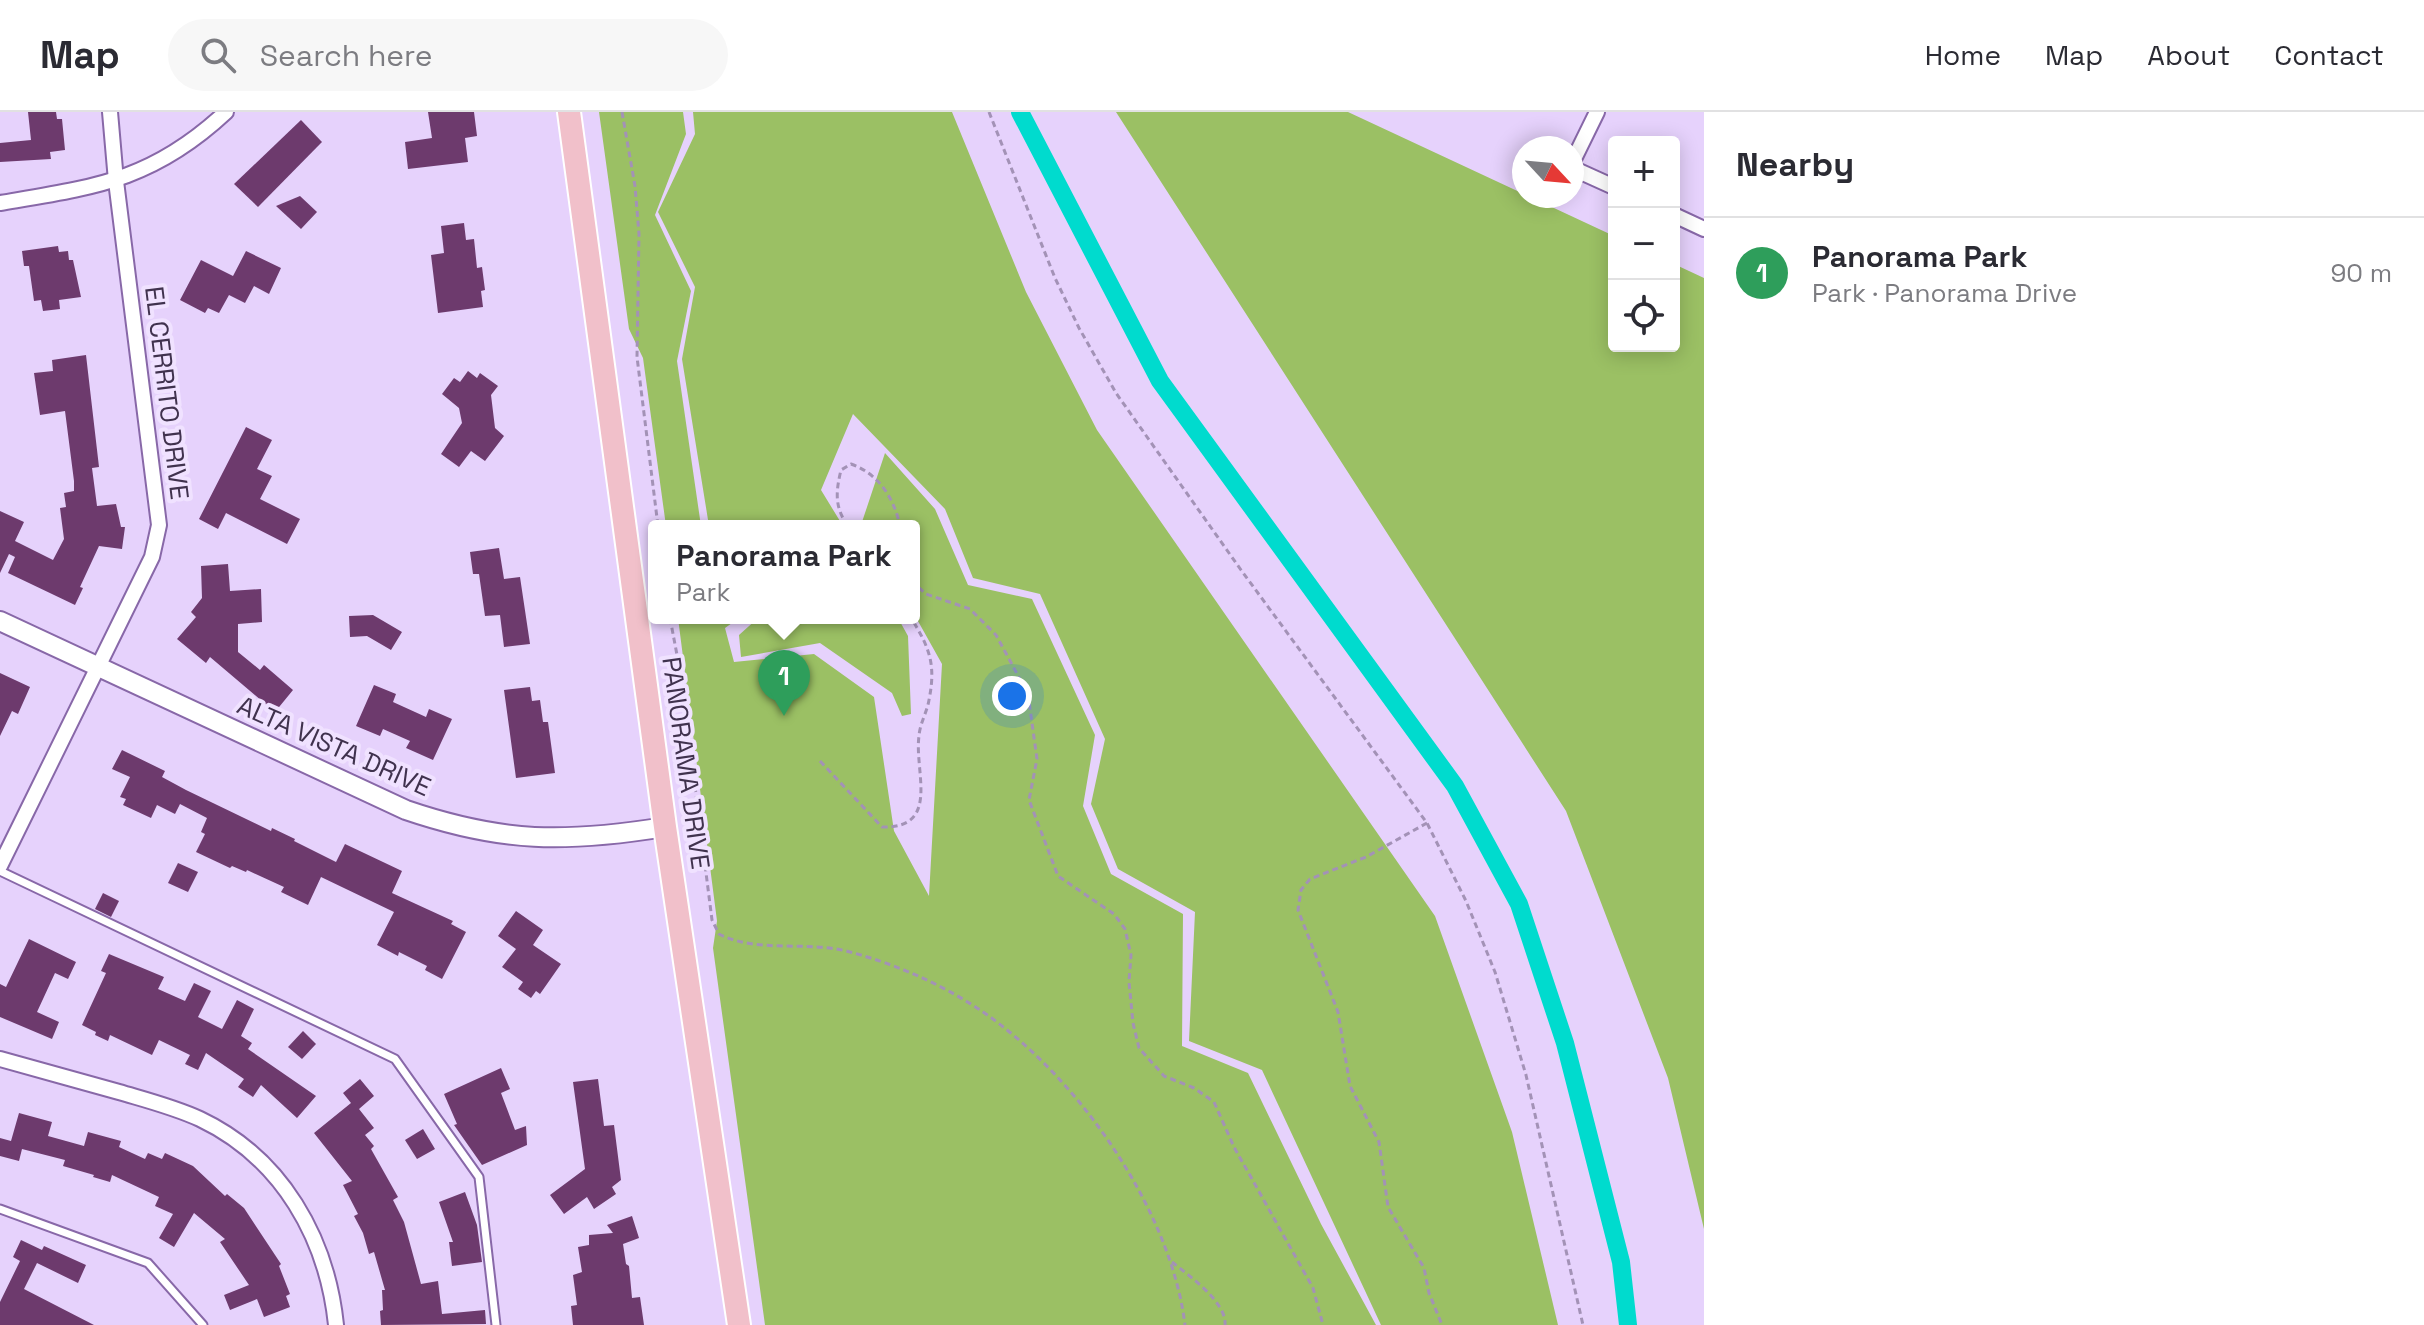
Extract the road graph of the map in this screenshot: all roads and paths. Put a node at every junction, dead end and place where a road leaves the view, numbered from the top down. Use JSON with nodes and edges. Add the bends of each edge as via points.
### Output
{"nodes":[{"id":1,"x":110,"y":112,"type":"edge"},
{"id":2,"x":226,"y":112,"type":"edge"},
{"id":3,"x":569,"y":112,"type":"edge"},
{"id":4,"x":622,"y":112,"type":"edge"},
{"id":5,"x":989,"y":112,"type":"edge"},
{"id":6,"x":1597,"y":112,"type":"edge"},
{"id":7,"x":1584,"y":140,"type":"edge"},
{"id":8,"x":1584,"y":172,"type":"edge"},
{"id":9,"x":116,"y":181,"type":"junction"},
{"id":10,"x":1608,"y":184,"type":"edge"},
{"id":11,"x":0,"y":203,"type":"edge"},
{"id":12,"x":1680,"y":218,"type":"edge"},
{"id":13,"x":1704,"y":229,"type":"edge"},
{"id":14,"x":657,"y":520,"type":"edge"},
{"id":15,"x":844,"y":520,"type":"edge"},
{"id":16,"x":898,"y":520,"type":"edge"},
{"id":17,"x":920,"y":589,"type":"edge"},
{"id":18,"x":0,"y":621,"type":"edge"},
{"id":19,"x":671,"y":624,"type":"edge"},
{"id":20,"x":914,"y":624,"type":"edge"},
{"id":21,"x":97,"y":666,"type":"junction"},
{"id":22,"x":820,"y":761,"type":"dead end"},
{"id":23,"x":1427,"y":823,"type":"junction"},
{"id":24,"x":665,"y":827,"type":"junction"},
{"id":25,"x":0,"y":869,"type":"edge"},
{"id":26,"x":0,"y":1059,"type":"edge"},
{"id":27,"x":0,"y":1209,"type":"edge"},
{"id":28,"x":1172,"y":1262,"type":"junction"},
{"id":29,"x":203,"y":1325,"type":"edge"},
{"id":30,"x":336,"y":1325,"type":"edge"},
{"id":31,"x":496,"y":1325,"type":"edge"},
{"id":32,"x":739,"y":1325,"type":"edge"},
{"id":33,"x":1185,"y":1325,"type":"edge"},
{"id":34,"x":1225,"y":1325,"type":"edge"},
{"id":35,"x":1323,"y":1325,"type":"edge"},
{"id":36,"x":1442,"y":1325,"type":"edge"},
{"id":37,"x":1583,"y":1325,"type":"edge"}],
"edges":[{"from":1,"to":9,"type":"street","name":"EL CERRITO DRIVE"},
{"from":2,"to":9,"type":"street","via":[[176,152]]},
{"from":3,"to":24,"type":"main road","name":"PANORAMA DRIVE"},
{"from":4,"to":14,"type":"path","via":[[635,186],[637,357]]},
{"from":5,"to":23,"type":"path","via":[[1055,278],[1116,393]]},
{"from":6,"to":7,"type":"street"},
{"from":8,"to":10,"type":"street"},
{"from":9,"to":11,"type":"street"},
{"from":9,"to":21,"type":"street","name":"EL CERRITO DRIVE","via":[[159,525],[152,557]]},
{"from":12,"to":13,"type":"street"},
{"from":15,"to":16,"type":"path","via":[[835,495],[841,470],[851,464],[868,469],[891,497]]},
{"from":17,"to":35,"type":"path","via":[[970,609],[996,635],[1028,694],[1037,759],[1029,800],[1058,876],[1114,914],[1125,929],[1139,1048],[1164,1076],[1214,1102],[1313,1288]]},
{"from":18,"to":21,"type":"street","name":"ALTA VISTA DRIVE"},
{"from":19,"to":28,"type":"path","via":[[712,920],[719,934],[740,943],[850,952],[922,977],[1007,1030],[1054,1075],[1108,1140],[1136,1183]]},
{"from":20,"to":22,"type":"path","via":[[933,660],[918,736],[920,807],[913,819],[899,827],[882,827]]},
{"from":21,"to":24,"type":"street","name":"ALTA VISTA DRIVE","via":[[406,810],[446,823],[522,838],[565,839]]},
{"from":21,"to":25,"type":"street","name":"EL CERRITO DRIVE"},
{"from":23,"to":36,"type":"path","via":[[1366,857],[1310,879],[1301,890],[1298,910],[1338,1012],[1350,1086],[1379,1142],[1388,1207],[1424,1268]]},
{"from":23,"to":37,"type":"path","via":[[1495,972],[1526,1075]]},
{"from":24,"to":32,"type":"main road","name":"PANORAMA DRIVE"},
{"from":25,"to":31,"type":"lane","via":[[395,1059],[479,1177]]},
{"from":26,"to":30,"type":"street","via":[[175,1108],[228,1135],[255,1156],[279,1180],[311,1230],[333,1294]]},
{"from":27,"to":29,"type":"lane","via":[[148,1263]]},
{"from":28,"to":33,"type":"path"},
{"from":28,"to":34,"type":"path","via":[[1220,1307]]}]}
